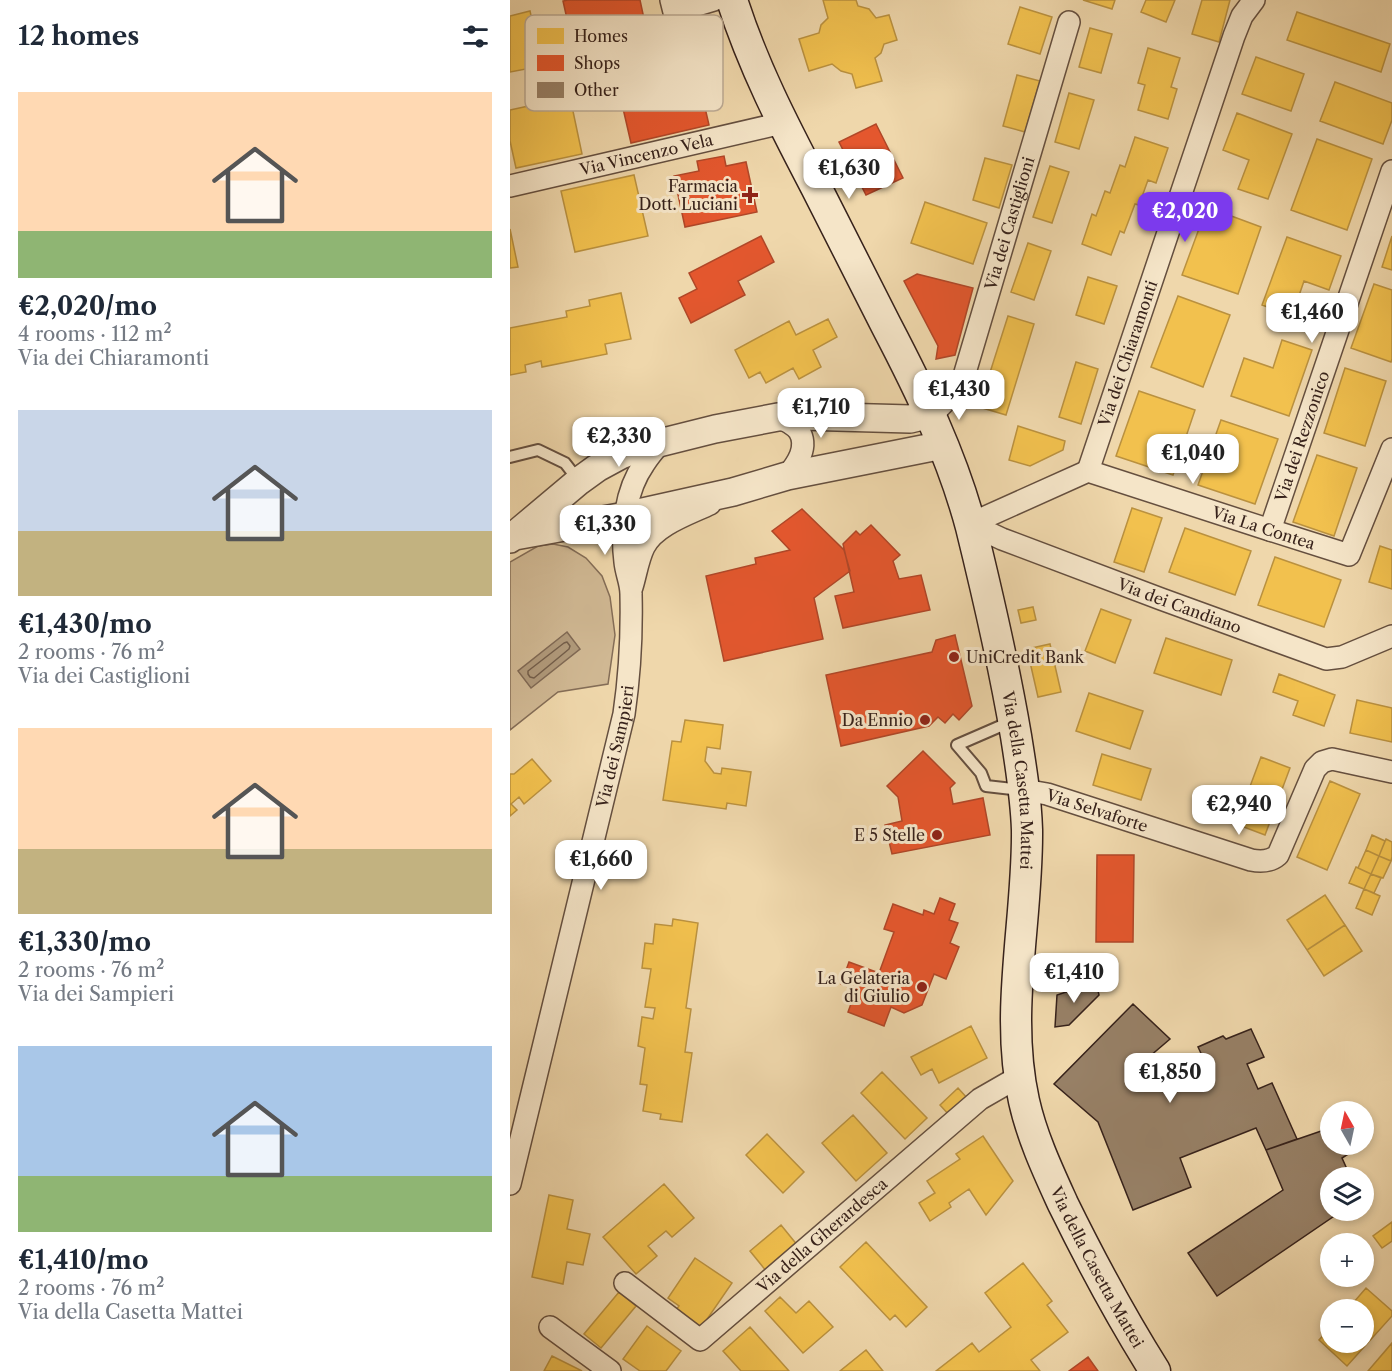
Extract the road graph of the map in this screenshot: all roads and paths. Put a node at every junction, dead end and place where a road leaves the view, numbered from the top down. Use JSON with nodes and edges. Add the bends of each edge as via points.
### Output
{"nodes":[{"id":1,"x":671,"y":0,"type":"edge"},
{"id":2,"x":714,"y":0,"type":"edge"},
{"id":3,"x":732,"y":0,"type":"edge"},
{"id":4,"x":1254,"y":0,"type":"edge"},
{"id":5,"x":1069,"y":22,"type":"dead end"},
{"id":6,"x":783,"y":123,"type":"junction"},
{"id":7,"x":1392,"y":171,"type":"edge"},
{"id":8,"x":510,"y":186,"type":"edge"},
{"id":9,"x":931,"y":414,"type":"junction"},
{"id":10,"x":778,"y":417,"type":"junction"},
{"id":11,"x":661,"y":442,"type":"junction"},
{"id":12,"x":943,"y":445,"type":"junction"},
{"id":13,"x":1392,"y":449,"type":"edge"},
{"id":14,"x":510,"y":457,"type":"edge"},
{"id":15,"x":1088,"y":471,"type":"junction"},
{"id":16,"x":787,"y":476,"type":"junction"},
{"id":17,"x":579,"y":481,"type":"junction"},
{"id":18,"x":733,"y":492,"type":"junction"},
{"id":19,"x":625,"y":516,"type":"junction"},
{"id":20,"x":970,"y":524,"type":"junction"},
{"id":21,"x":1270,"y":531,"type":"junction"},
{"id":22,"x":512,"y":538,"type":"edge"},
{"id":23,"x":631,"y":590,"type":"junction"},
{"id":24,"x":1392,"y":636,"type":"edge"},
{"id":25,"x":1013,"y":721,"type":"junction"},
{"id":26,"x":1392,"y":772,"type":"edge"},
{"id":27,"x":1024,"y":790,"type":"junction"},
{"id":28,"x":1020,"y":1076,"type":"junction"},
{"id":29,"x":510,"y":1184,"type":"edge"},
{"id":30,"x":625,"y":1283,"type":"dead end"},
{"id":31,"x":550,"y":1327,"type":"dead end"},
{"id":32,"x":610,"y":1371,"type":"edge"},
{"id":33,"x":1155,"y":1371,"type":"edge"}],
"edges":[{"from":1,"to":2,"type":"street","via":[[674,12]]},
{"from":3,"to":6,"type":"main road","name":"Via della Casetta Mattei","via":[[753,60]]},
{"from":4,"to":15,"type":"street","name":"Via dei Chiaramonti","via":[[1234,36]]},
{"from":5,"to":9,"type":"street","name":"Via dei Castiglioni","via":[[964,376]]},
{"from":6,"to":8,"type":"street","name":"Via Vincenzo Vela"},
{"from":6,"to":9,"type":"main road","name":"Via della Casetta Mattei"},
{"from":7,"to":21,"type":"street","name":"Via dei Rezzonico"},
{"from":9,"to":10,"type":"street","via":[[902,419]]},
{"from":9,"to":12,"type":"main road","name":"Via della Casetta Mattei"},
{"from":10,"to":11,"type":"street"},
{"from":10,"to":16,"type":"street","via":[[794,426],[802,440],[800,457]]},
{"from":11,"to":17,"type":"street","via":[[621,455]]},
{"from":11,"to":19,"type":"street","name":"Via dei Sampieri","via":[[638,474]]},
{"from":12,"to":16,"type":"street"},
{"from":12,"to":20,"type":"main road","name":"Via della Casetta Mattei"},
{"from":13,"to":21,"type":"street","name":"Via La Contea","via":[[1349,555]]},
{"from":14,"to":17,"type":"lane","via":[[538,450],[565,463]]},
{"from":15,"to":20,"type":"street"},
{"from":15,"to":21,"type":"street","name":"Via La Contea"},
{"from":16,"to":18,"type":"street"},
{"from":17,"to":22,"type":"street"},
{"from":18,"to":19,"type":"street"},
{"from":18,"to":23,"type":"street","via":[[653,535],[643,550]]},
{"from":19,"to":22,"type":"street"},
{"from":19,"to":23,"type":"street","name":"Via dei Sampieri","via":[[624,551]]},
{"from":20,"to":24,"type":"street","name":"Via dei Candiano","via":[[1326,659],[1342,657]]},
{"from":20,"to":25,"type":"main road","name":"Via della Casetta Mattei","via":[[1000,647]]},
{"from":23,"to":29,"type":"street","name":"Via dei Sampieri","via":[[631,657],[624,714]]},
{"from":25,"to":27,"type":"main road","name":"Via della Casetta Mattei"},
{"from":25,"to":27,"type":"lane","via":[[957,745],[981,773],[986,786]]},
{"from":26,"to":27,"type":"street","name":"Via Selvaforte","via":[[1332,759],[1322,762],[1315,769],[1278,855],[1264,862]]},
{"from":27,"to":28,"type":"main road","name":"Via della Casetta Mattei","via":[[1026,860],[1017,996]]},
{"from":28,"to":30,"type":"street","name":"Via della Gherardesca","via":[[980,1099],[700,1340]]},
{"from":28,"to":33,"type":"main road","name":"Via della Casetta Mattei","via":[[1026,1113],[1056,1188],[1111,1297]]},
{"from":31,"to":32,"type":"street"}]}
